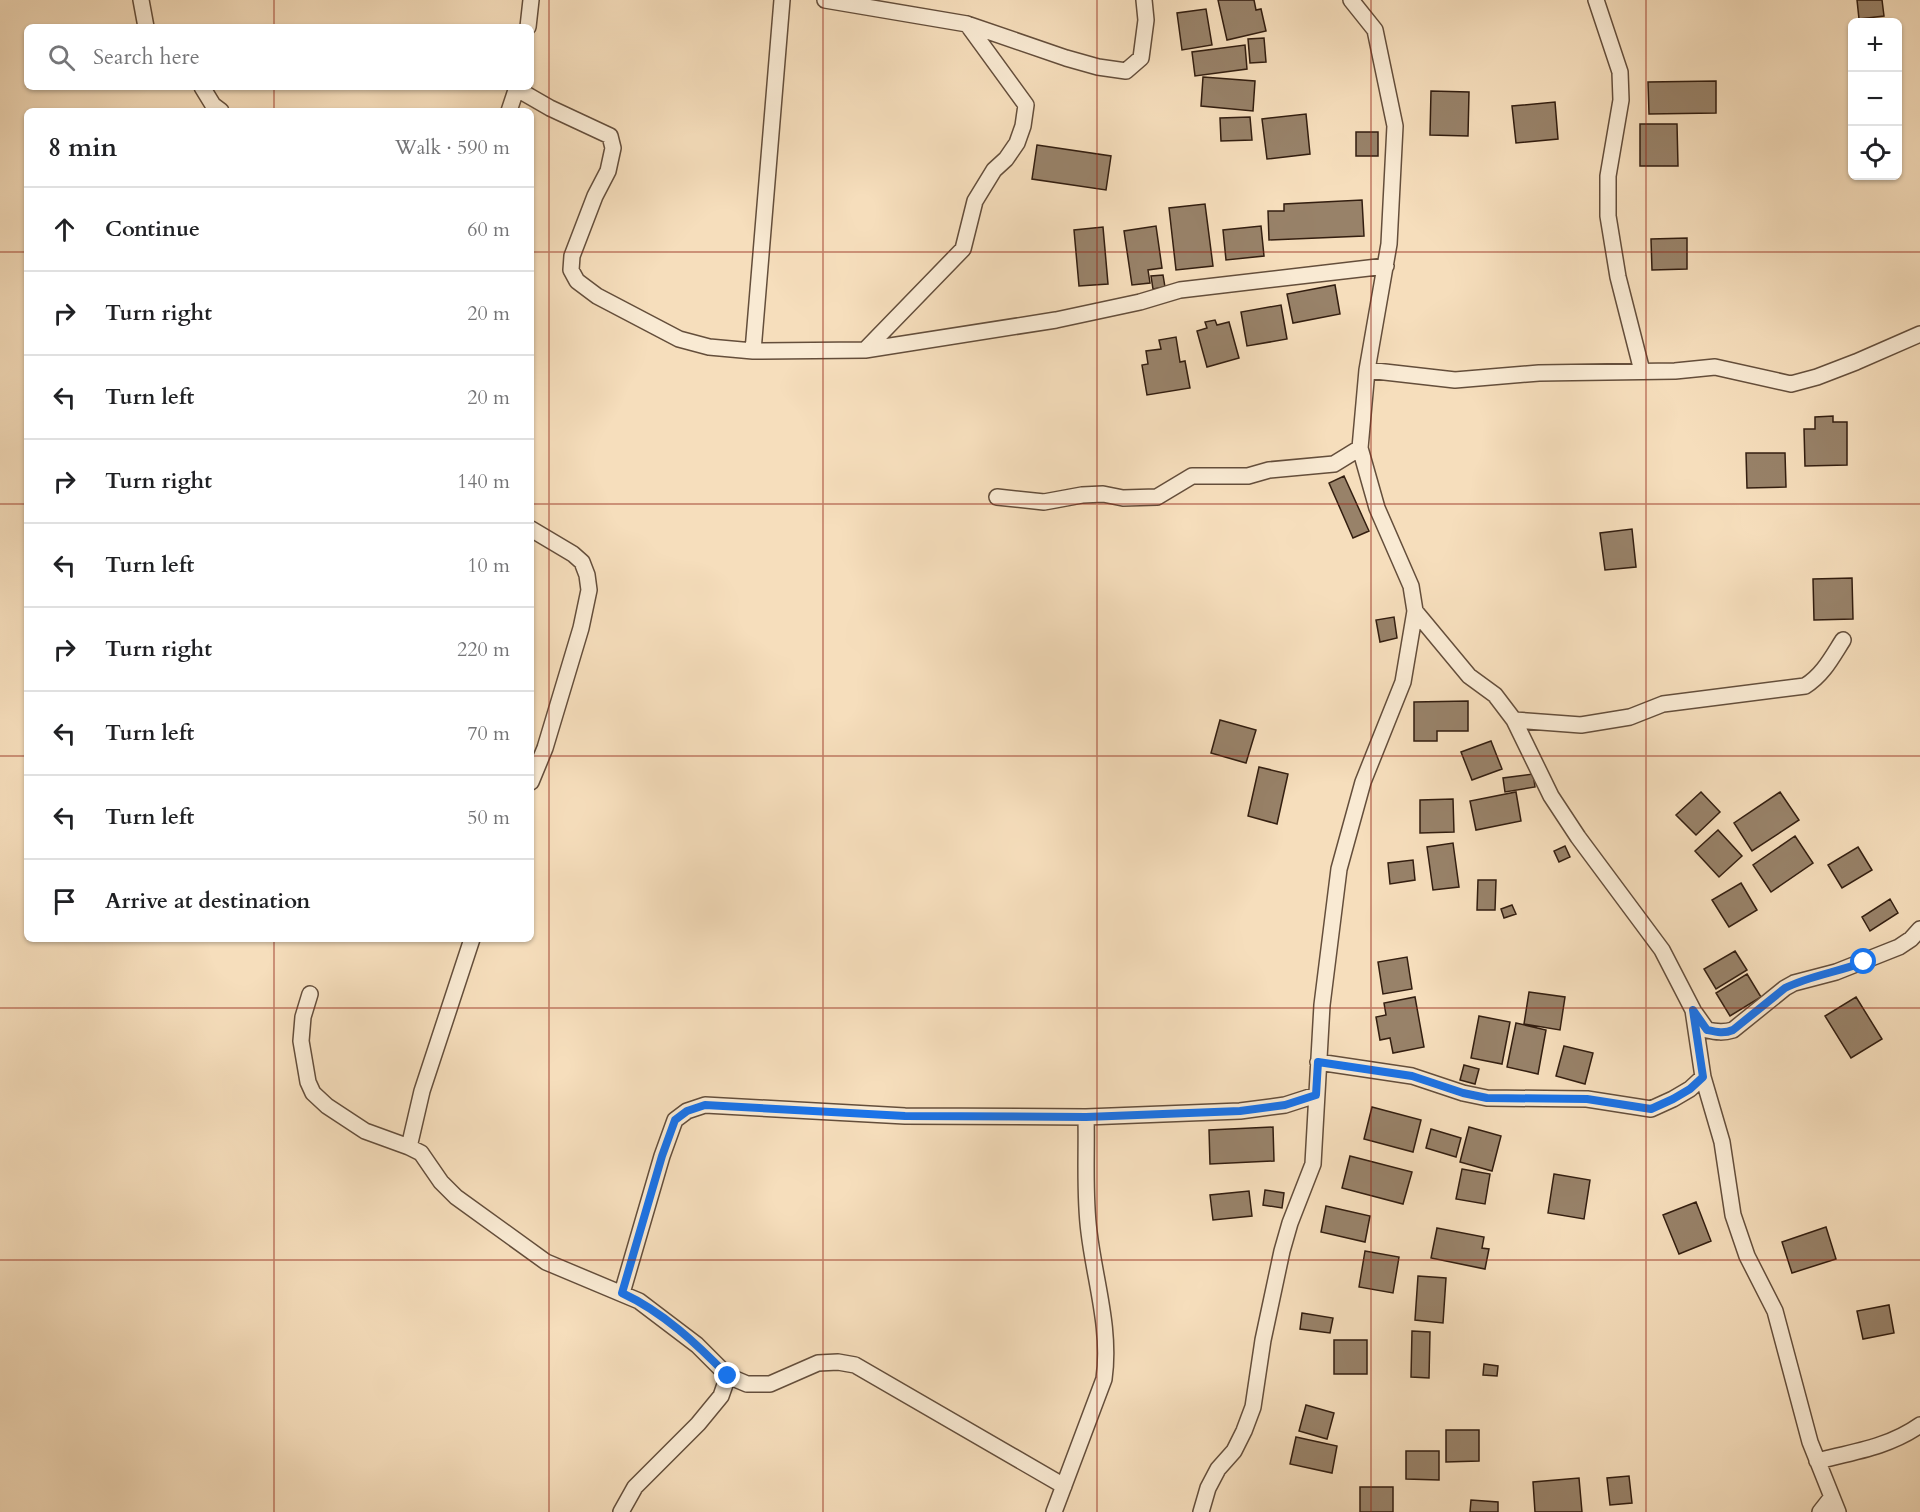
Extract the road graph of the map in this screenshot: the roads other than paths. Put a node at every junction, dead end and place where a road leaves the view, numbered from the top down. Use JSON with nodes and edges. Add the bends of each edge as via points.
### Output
{"nodes":[{"id":1,"x":141,"y":0,"type":"edge"},
{"id":2,"x":531,"y":0,"type":"edge"},
{"id":3,"x":782,"y":0,"type":"edge"},
{"id":4,"x":825,"y":0,"type":"edge"},
{"id":5,"x":1144,"y":0,"type":"edge"},
{"id":6,"x":1351,"y":0,"type":"edge"},
{"id":7,"x":1596,"y":0,"type":"edge"},
{"id":8,"x":145,"y":24,"type":"edge"},
{"id":9,"x":528,"y":24,"type":"edge"},
{"id":10,"x":967,"y":24,"type":"junction"},
{"id":11,"x":204,"y":90,"type":"edge"},
{"id":12,"x":516,"y":90,"type":"edge"},
{"id":13,"x":520,"y":90,"type":"edge"},
{"id":14,"x":217,"y":108,"type":"edge"},
{"id":15,"x":510,"y":108,"type":"edge"},
{"id":16,"x":1386,"y":266,"type":"junction"},
{"id":17,"x":1920,"y":334,"type":"edge"},
{"id":18,"x":865,"y":350,"type":"junction"},
{"id":19,"x":753,"y":351,"type":"junction"},
{"id":20,"x":1367,"y":370,"type":"junction"},
{"id":21,"x":1642,"y":371,"type":"junction"},
{"id":22,"x":1360,"y":448,"type":"junction"},
{"id":23,"x":997,"y":497,"type":"dead end"},
{"id":24,"x":534,"y":531,"type":"edge"},
{"id":25,"x":1416,"y":611,"type":"junction"},
{"id":26,"x":1843,"y":640,"type":"dead end"},
{"id":27,"x":1514,"y":720,"type":"junction"},
{"id":28,"x":534,"y":775,"type":"edge"},
{"id":29,"x":1920,"y":929,"type":"edge"},
{"id":30,"x":471,"y":942,"type":"edge"},
{"id":31,"x":309,"y":994,"type":"dead end"},
{"id":32,"x":1693,"y":1010,"type":"junction"},
{"id":33,"x":1318,"y":1062,"type":"junction"},
{"id":34,"x":1703,"y":1077,"type":"junction"},
{"id":35,"x":1316,"y":1095,"type":"junction"},
{"id":36,"x":1086,"y":1117,"type":"junction"},
{"id":37,"x":409,"y":1147,"type":"junction"},
{"id":38,"x":622,"y":1293,"type":"junction"},
{"id":39,"x":728,"y":1376,"type":"junction"},
{"id":40,"x":1920,"y":1425,"type":"edge"},
{"id":41,"x":1817,"y":1461,"type":"junction"},
{"id":42,"x":1064,"y":1486,"type":"junction"},
{"id":43,"x":1835,"y":1505,"type":"edge"},
{"id":44,"x":621,"y":1512,"type":"edge"},
{"id":45,"x":1054,"y":1512,"type":"edge"},
{"id":46,"x":1201,"y":1512,"type":"edge"},
{"id":47,"x":1820,"y":1512,"type":"edge"}],
"edges":[{"from":1,"to":8,"type":"street"},
{"from":2,"to":9,"type":"street"},
{"from":3,"to":19,"type":"street"},
{"from":4,"to":10,"type":"street"},
{"from":5,"to":10,"type":"street","via":[[1142,58],[1126,71],[1066,58]]},
{"from":6,"to":16,"type":"street","via":[[1376,30],[1395,126]]},
{"from":7,"to":21,"type":"street","via":[[1620,72],[1621,100],[1608,176],[1608,216],[1618,277]]},
{"from":10,"to":18,"type":"street","via":[[1026,105],[1023,126],[1017,143],[975,201],[963,249]]},
{"from":11,"to":14,"type":"street"},
{"from":12,"to":15,"type":"street"},
{"from":13,"to":19,"type":"street","via":[[610,136],[613,148],[608,171],[572,256],[571,270],[577,281],[597,296],[679,339],[709,347]]},
{"from":16,"to":18,"type":"street","via":[[1180,290],[1056,320]]},
{"from":16,"to":20,"type":"street"},
{"from":17,"to":21,"type":"street","via":[[1791,384],[1715,367]]},
{"from":18,"to":19,"type":"street"},
{"from":20,"to":21,"type":"street","via":[[1455,380]]},
{"from":20,"to":22,"type":"street"},
{"from":22,"to":23,"type":"street","via":[[1334,464],[1269,470],[1248,476],[1192,476],[1158,497],[1102,494],[1044,502]]},
{"from":22,"to":25,"type":"street","via":[[1377,508],[1411,586]]},
{"from":24,"to":28,"type":"street","via":[[582,562],[589,590],[581,628]]},
{"from":25,"to":27,"type":"street","via":[[1469,676],[1496,695]]},
{"from":25,"to":33,"type":"street","via":[[1403,682],[1363,782],[1339,869]]},
{"from":26,"to":27,"type":"street","via":[[1828,665],[1805,686],[1663,704],[1630,717],[1581,725]]},
{"from":27,"to":32,"type":"street","via":[[1551,796],[1662,950]]},
{"from":29,"to":32,"type":"street","via":[[1899,947],[1845,969],[1794,983],[1733,1030],[1707,1030]]},
{"from":30,"to":37,"type":"street","via":[[422,1091]]},
{"from":31,"to":37,"type":"street","via":[[301,1041],[312,1093],[365,1131]]},
{"from":32,"to":34,"type":"street"},
{"from":33,"to":34,"type":"street","via":[[1412,1076],[1487,1098],[1587,1099],[1651,1109],[1690,1089]]},
{"from":33,"to":35,"type":"street"},
{"from":34,"to":41,"type":"street","via":[[1722,1142],[1733,1215],[1747,1256],[1783,1333]]},
{"from":35,"to":36,"type":"street","via":[[1285,1105],[1240,1111]]},
{"from":35,"to":46,"type":"street","via":[[1314,1164],[1282,1251],[1253,1407],[1234,1451],[1218,1468],[1208,1488]]},
{"from":36,"to":38,"type":"street","via":[[905,1116],[705,1105],[687,1111],[675,1120],[662,1156]]},
{"from":36,"to":42,"type":"street","via":[[1089,1233],[1107,1357],[1104,1379]]},
{"from":37,"to":38,"type":"street","via":[[421,1154],[456,1197],[546,1262]]},
{"from":38,"to":39,"type":"street","via":[[639,1301],[697,1345]]},
{"from":39,"to":42,"type":"street","via":[[747,1384],[770,1384],[818,1364],[855,1365]]},
{"from":39,"to":44,"type":"street","via":[[721,1395],[704,1417],[635,1487]]},
{"from":40,"to":41,"type":"street","via":[[1879,1446]]},
{"from":41,"to":43,"type":"street"},
{"from":42,"to":45,"type":"street"},
{"from":43,"to":47,"type":"street"}]}
